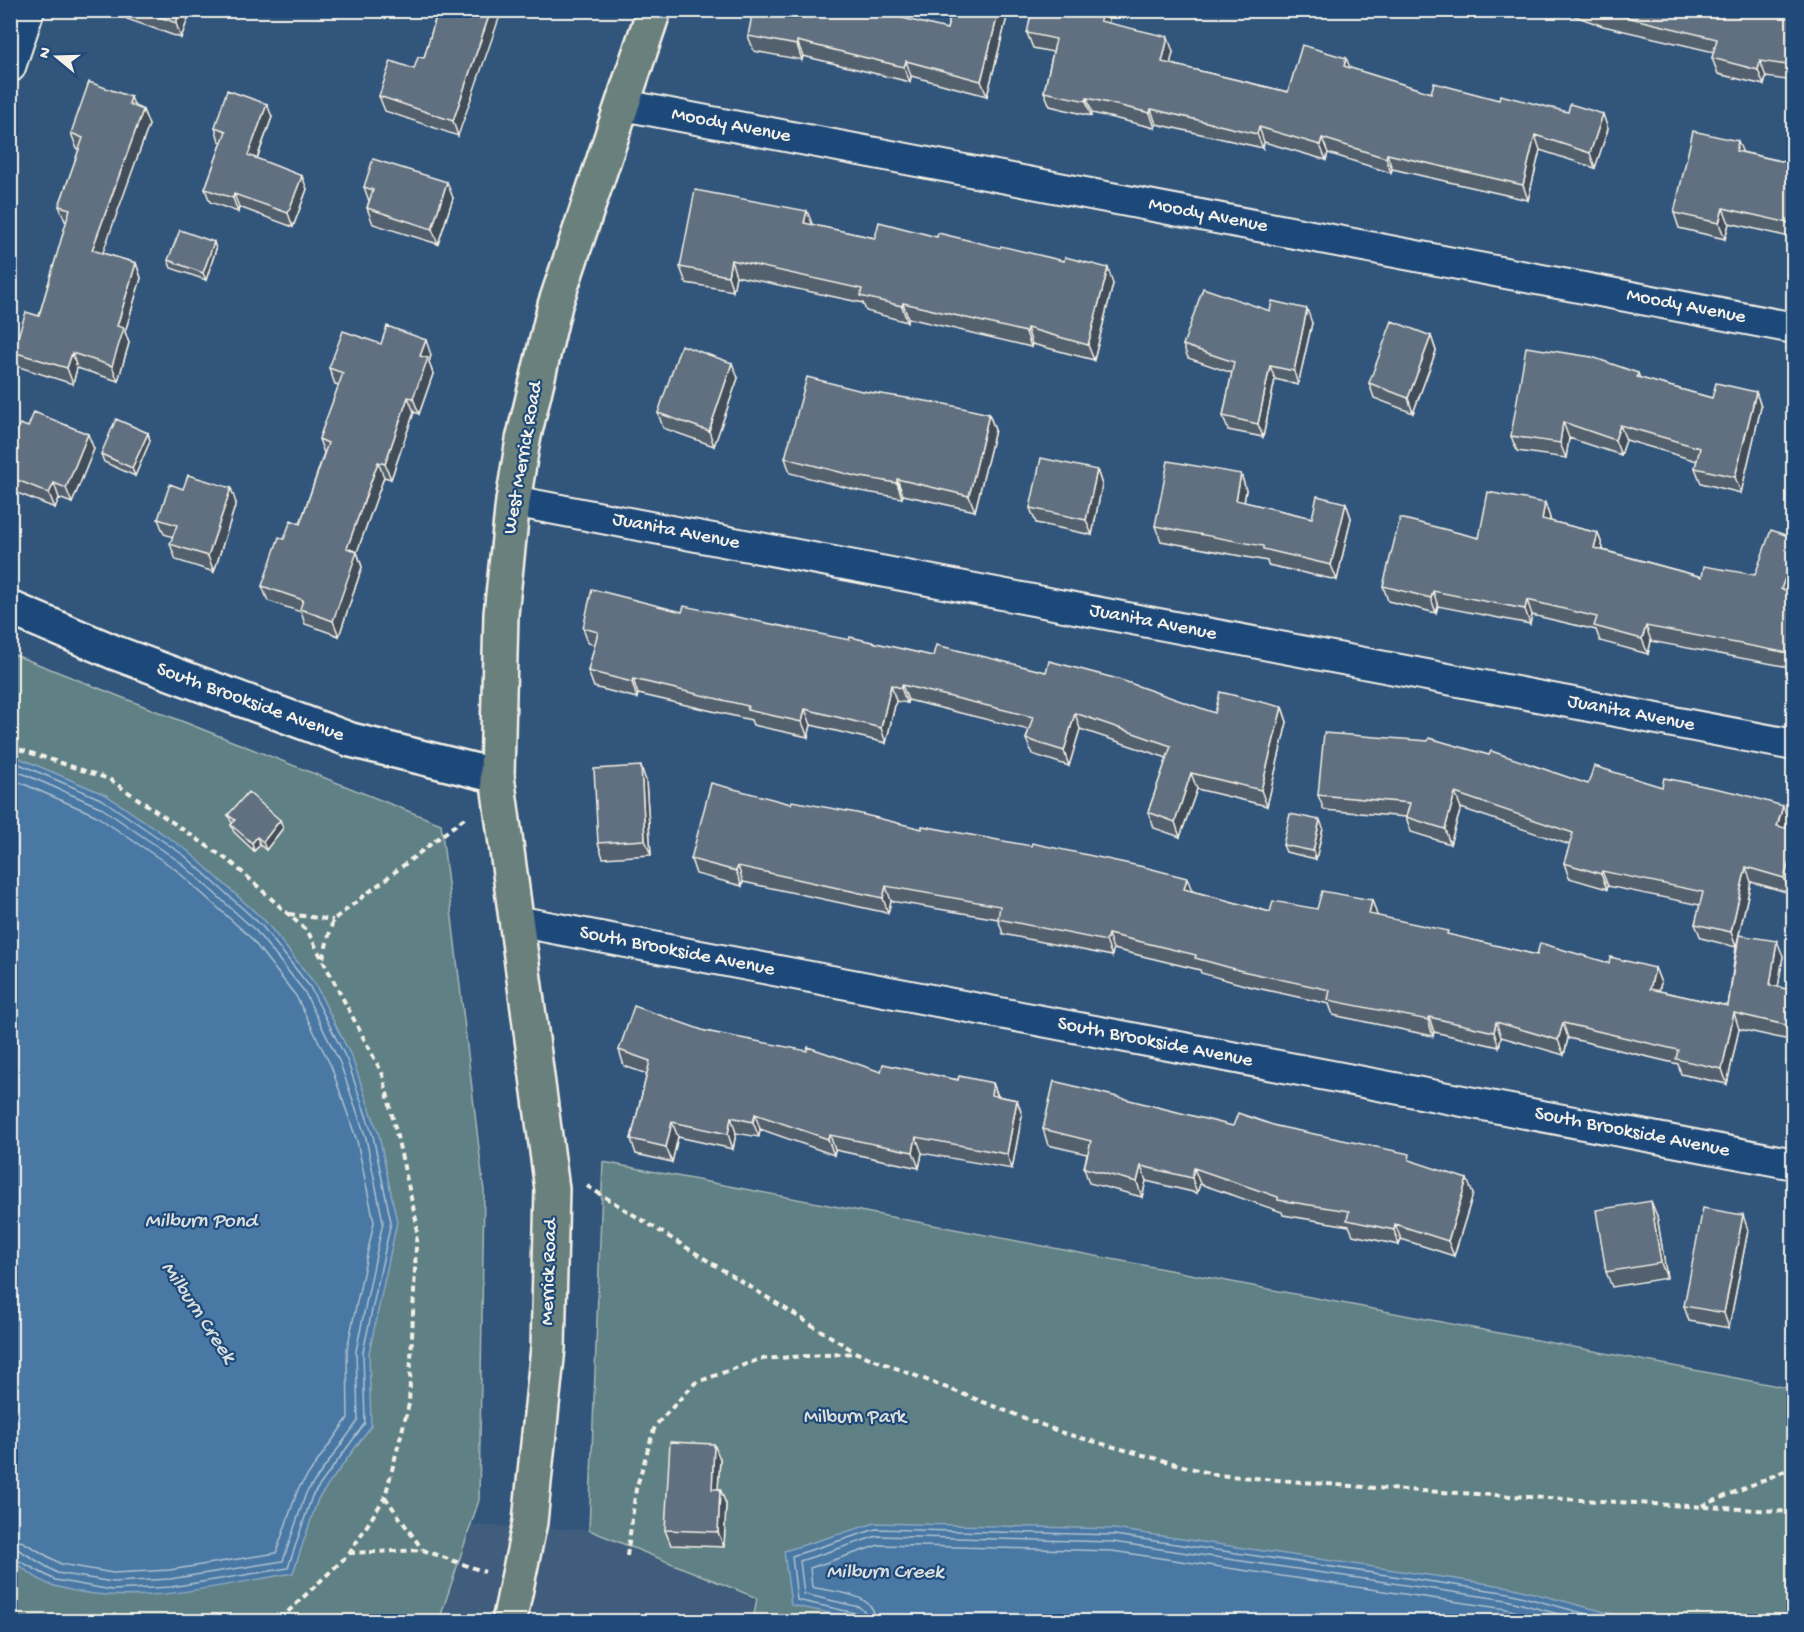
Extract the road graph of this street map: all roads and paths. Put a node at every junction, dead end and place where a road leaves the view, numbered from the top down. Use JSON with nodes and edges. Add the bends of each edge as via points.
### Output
{"nodes":[{"id":1,"x":29,"y":10,"type":"edge"},
{"id":2,"x":654,"y":10,"type":"edge"},
{"id":3,"x":10,"y":67,"type":"edge"},
{"id":4,"x":623,"y":105,"type":"junction"},
{"id":5,"x":1794,"y":328,"type":"edge"},
{"id":6,"x":513,"y":501,"type":"junction"},
{"id":7,"x":10,"y":608,"type":"edge"},
{"id":8,"x":1794,"y":745,"type":"edge"},
{"id":9,"x":10,"y":746,"type":"edge"},
{"id":10,"x":498,"y":784,"type":"junction"},
{"id":11,"x":288,"y":914,"type":"junction"},
{"id":12,"x":333,"y":920,"type":"junction"},
{"id":13,"x":516,"y":921,"type":"junction"},
{"id":14,"x":322,"y":959,"type":"junction"},
{"id":15,"x":548,"y":1161,"type":"junction"},
{"id":16,"x":1794,"y":1164,"type":"edge"},
{"id":17,"x":857,"y":1353,"type":"junction"},
{"id":18,"x":1794,"y":1467,"type":"edge"},
{"id":19,"x":385,"y":1497,"type":"junction"},
{"id":20,"x":1701,"y":1506,"type":"junction"},
{"id":21,"x":1794,"y":1512,"type":"edge"},
{"id":22,"x":423,"y":1550,"type":"junction"},
{"id":23,"x":349,"y":1554,"type":"junction"},
{"id":24,"x":627,"y":1556,"type":"dead end"},
{"id":25,"x":517,"y":1583,"type":"junction"},
{"id":26,"x":277,"y":1622,"type":"edge"},
{"id":27,"x":509,"y":1622,"type":"edge"}],
"edges":[{"from":1,"to":3,"type":"street"},
{"from":2,"to":4,"type":"main road","name":"West Merrick Road"},
{"from":4,"to":5,"type":"street","name":"Moody Avenue"},
{"from":4,"to":6,"type":"main road","name":"West Merrick Road","via":[[555,305],[523,440]]},
{"from":6,"to":8,"type":"street","name":"Juanita Avenue"},
{"from":6,"to":10,"type":"main road","name":"West Merrick Road","via":[[501,614]]},
{"from":7,"to":10,"type":"main road","name":"South Brookside Avenue","via":[[117,653],[351,740]]},
{"from":9,"to":11,"type":"path","via":[[109,779],[232,862]]},
{"from":10,"to":12,"type":"path"},
{"from":10,"to":13,"type":"main road","name":"West Merrick Road"},
{"from":11,"to":12,"type":"path"},
{"from":11,"to":14,"type":"path","via":[[308,932]]},
{"from":12,"to":14,"type":"path"},
{"from":13,"to":15,"type":"main road","name":"Merrick Road"},
{"from":13,"to":16,"type":"street","name":"South Brookside Avenue"},
{"from":14,"to":19,"type":"path","via":[[382,1075],[417,1224],[409,1404]]},
{"from":15,"to":17,"type":"path"},
{"from":15,"to":25,"type":"main road","name":"Merrick Road","via":[[552,1189],[548,1347],[530,1522]]},
{"from":17,"to":20,"type":"path","via":[[1063,1433],[1216,1475],[1388,1489]]},
{"from":17,"to":24,"type":"path","via":[[760,1359],[695,1383],[655,1426],[636,1489]]},
{"from":18,"to":20,"type":"path"},
{"from":19,"to":22,"type":"path"},
{"from":19,"to":23,"type":"path"},
{"from":20,"to":21,"type":"path"},
{"from":22,"to":23,"type":"path"},
{"from":22,"to":25,"type":"path"},
{"from":23,"to":26,"type":"path"},
{"from":25,"to":27,"type":"main road","name":"Merrick Road"}]}
